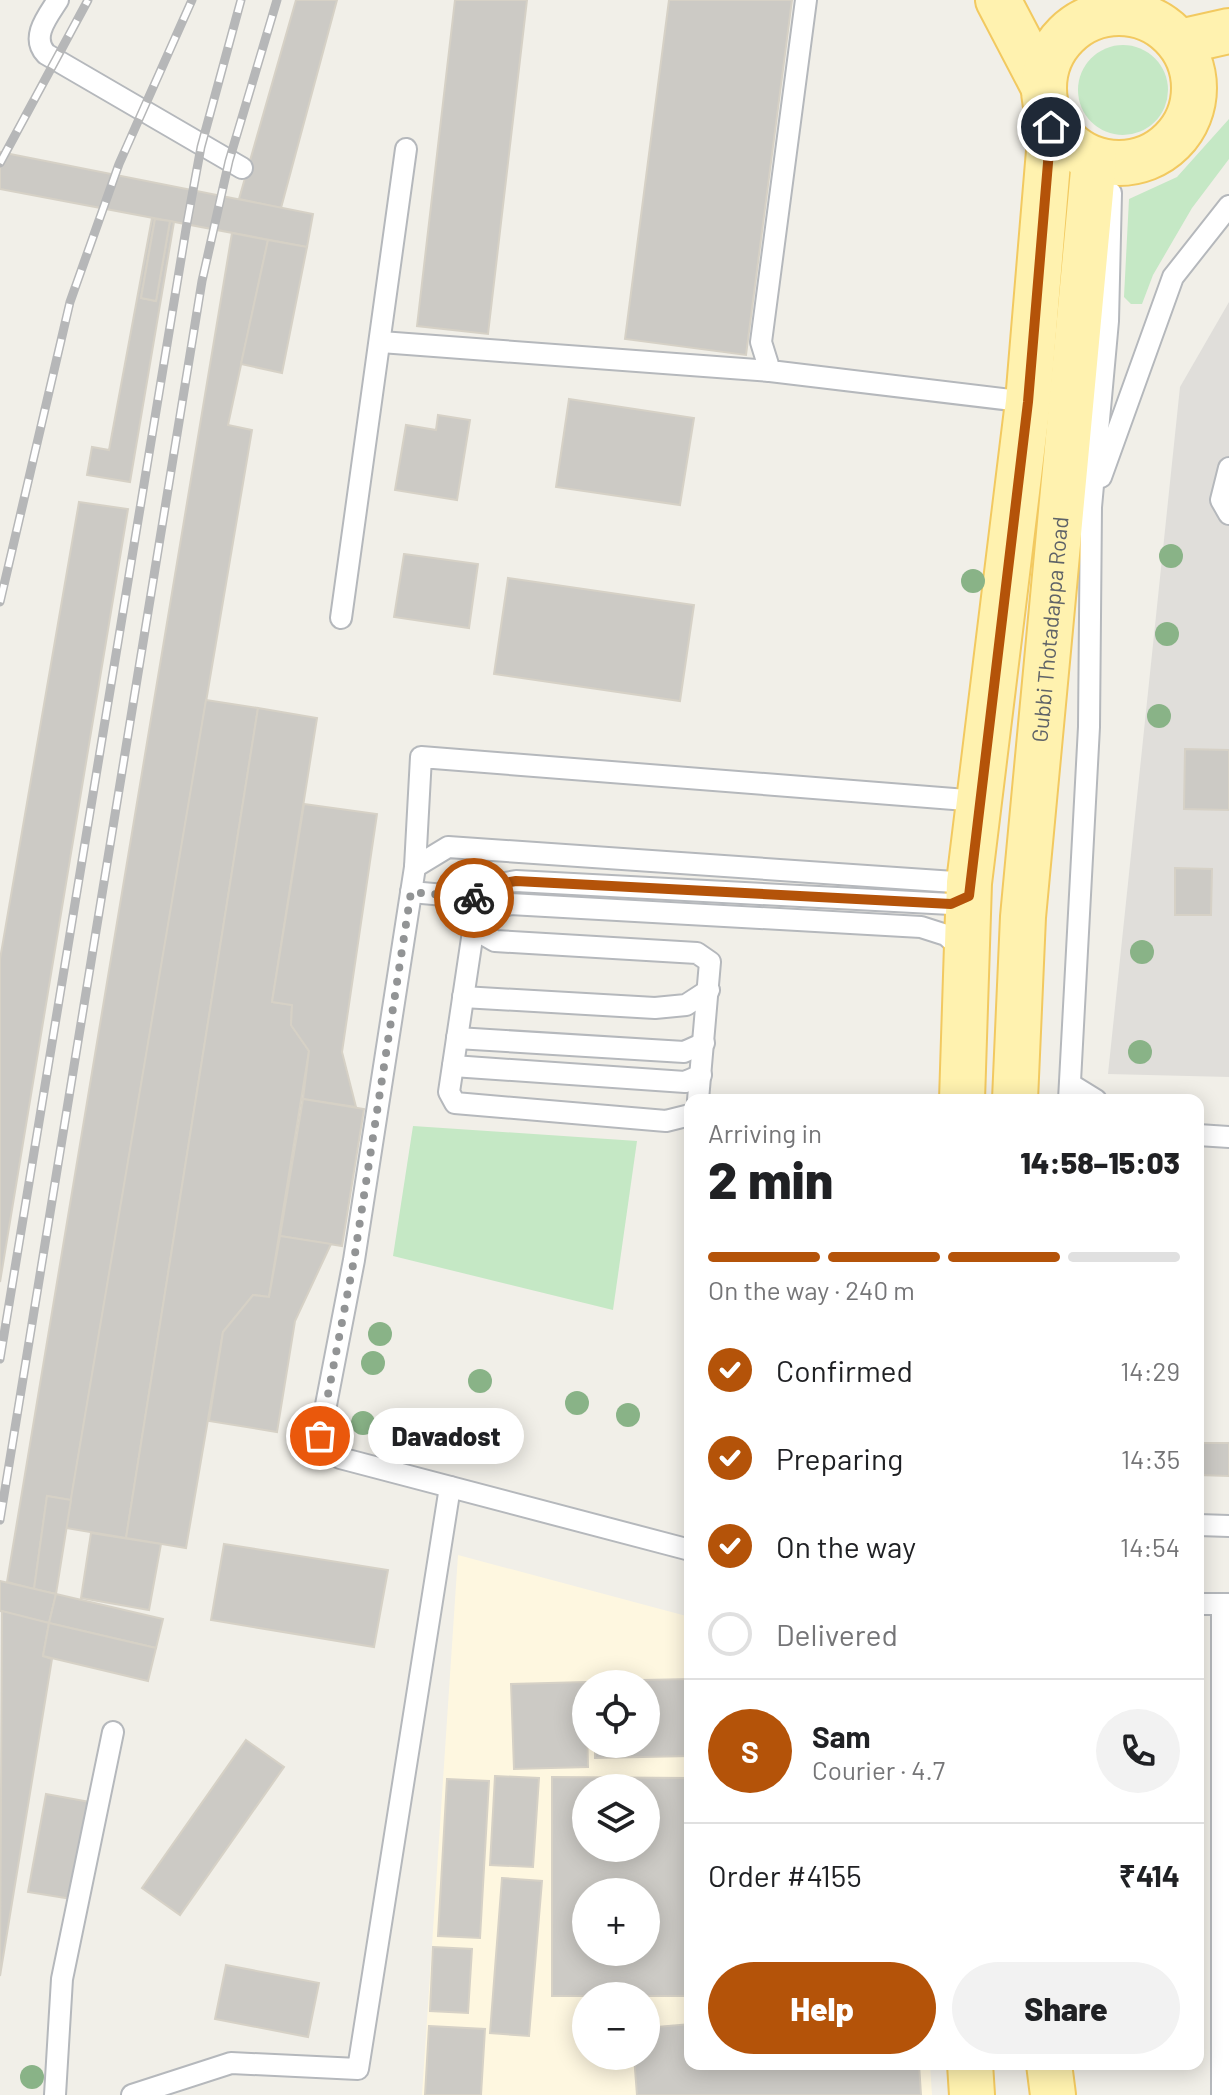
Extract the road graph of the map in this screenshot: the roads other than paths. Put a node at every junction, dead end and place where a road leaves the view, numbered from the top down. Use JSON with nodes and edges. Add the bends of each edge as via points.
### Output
{"nodes":[{"id":1,"x":58,"y":0,"type":"edge"},
{"id":2,"x":806,"y":0,"type":"edge"},
{"id":3,"x":998,"y":0,"type":"edge"},
{"id":4,"x":1116,"y":6,"type":"edge"},
{"id":5,"x":1229,"y":31,"type":"edge"},
{"id":6,"x":1180,"y":42,"type":"junction"},
{"id":7,"x":1047,"y":106,"type":"junction"},
{"id":8,"x":406,"y":149,"type":"dead end"},
{"id":9,"x":1103,"y":161,"type":"junction"},
{"id":10,"x":242,"y":168,"type":"dead end"},
{"id":11,"x":1229,"y":206,"type":"edge"},
{"id":12,"x":381,"y":342,"type":"junction"},
{"id":13,"x":770,"y":371,"type":"junction"},
{"id":14,"x":1028,"y":402,"type":"junction"},
{"id":15,"x":1229,"y":468,"type":"edge"},
{"id":16,"x":1091,"y":507,"type":"junction"},
{"id":17,"x":1229,"y":514,"type":"edge"},
{"id":18,"x":341,"y":618,"type":"dead end"},
{"id":19,"x":979,"y":801,"type":"junction"},
{"id":20,"x":415,"y":867,"type":"junction"},
{"id":21,"x":969,"y":889,"type":"junction"},
{"id":22,"x":411,"y":892,"type":"junction"},
{"id":23,"x":478,"y":898,"type":"junction"},
{"id":24,"x":967,"y":954,"type":"junction"},
{"id":25,"x":709,"y":990,"type":"junction"},
{"id":26,"x":463,"y":997,"type":"junction"},
{"id":27,"x":457,"y":1038,"type":"junction"},
{"id":28,"x":704,"y":1043,"type":"junction"},
{"id":29,"x":453,"y":1066,"type":"junction"},
{"id":30,"x":701,"y":1075,"type":"junction"},
{"id":31,"x":1070,"y":1092,"type":"edge"},
{"id":32,"x":699,"y":1094,"type":"edge"},
{"id":33,"x":962,"y":1094,"type":"edge"},
{"id":34,"x":1015,"y":1094,"type":"edge"},
{"id":35,"x":684,"y":1116,"type":"edge"},
{"id":36,"x":1204,"y":1135,"type":"edge"},
{"id":37,"x":1229,"y":1137,"type":"edge"},
{"id":38,"x":450,"y":1487,"type":"junction"},
{"id":39,"x":1204,"y":1525,"type":"edge"},
{"id":40,"x":1229,"y":1526,"type":"edge"},
{"id":41,"x":684,"y":1548,"type":"edge"},
{"id":42,"x":1204,"y":1604,"type":"edge"},
{"id":43,"x":1225,"y":1604,"type":"edge"},
{"id":44,"x":113,"y":1732,"type":"dead end"},
{"id":45,"x":970,"y":2070,"type":"edge"},
{"id":46,"x":1050,"y":2070,"type":"edge"},
{"id":47,"x":55,"y":2095,"type":"edge"},
{"id":48,"x":132,"y":2095,"type":"edge"},
{"id":49,"x":972,"y":2095,"type":"edge"},
{"id":50,"x":1053,"y":2095,"type":"edge"},
{"id":51,"x":1222,"y":2095,"type":"edge"}],
"edges":[{"from":1,"to":10,"type":"lane","via":[[41,29],[46,54]]},
{"from":2,"to":13,"type":"lane","via":[[761,342]]},
{"from":3,"to":7,"type":"main road"},
{"from":4,"to":6,"type":"main road","via":[[1164,26]]},
{"from":4,"to":7,"type":"main road","via":[[1076,25],[1058,42],[1047,62]]},
{"from":5,"to":6,"type":"main road"},
{"from":6,"to":9,"type":"main road","via":[[1192,65],[1196,90],[1191,116],[1156,154]]},
{"from":7,"to":9,"type":"main road","via":[[1063,142]]},
{"from":7,"to":14,"type":"main road","name":"Gubbi Thotadappa Road"},
{"from":8,"to":12,"type":"lane"},
{"from":9,"to":16,"type":"lane","via":[[1108,321]]},
{"from":9,"to":34,"type":"main road","name":"Gubbi Thotadappa Road","via":[[1023,917]]},
{"from":11,"to":16,"type":"lane","via":[[1173,277]]},
{"from":12,"to":13,"type":"lane"},
{"from":12,"to":18,"type":"lane"},
{"from":13,"to":14,"type":"lane"},
{"from":14,"to":19,"type":"main road","name":"Gubbi Thotadappa Road"},
{"from":15,"to":17,"type":"lane","via":[[1221,500]]},
{"from":16,"to":31,"type":"lane","via":[[1089,727]]},
{"from":19,"to":20,"type":"lane","via":[[421,757]]},
{"from":19,"to":21,"type":"main road","name":"Gubbi Thotadappa Road"},
{"from":20,"to":21,"type":"lane","via":[[448,847]]},
{"from":20,"to":22,"type":"lane"},
{"from":21,"to":23,"type":"lane","via":[[951,904],[516,881],[494,885]]},
{"from":21,"to":24,"type":"main road","name":"Gubbi Thotadappa Road"},
{"from":22,"to":23,"type":"lane"},
{"from":22,"to":38,"type":"lane","via":[[354,1260],[320,1436],[340,1458]]},
{"from":23,"to":26,"type":"lane"},
{"from":24,"to":25,"type":"lane","via":[[946,935],[921,927],[510,904],[489,912],[481,933],[495,941],[697,953],[710,962]]},
{"from":24,"to":33,"type":"main road","name":"Gubbi Thotadappa Road"},
{"from":25,"to":26,"type":"lane","via":[[686,1005],[655,1008]]},
{"from":25,"to":28,"type":"lane"},
{"from":26,"to":27,"type":"lane"},
{"from":27,"to":28,"type":"lane","via":[[684,1052]]},
{"from":27,"to":29,"type":"lane"},
{"from":28,"to":30,"type":"lane"},
{"from":29,"to":30,"type":"lane","via":[[685,1082]]},
{"from":29,"to":35,"type":"lane","via":[[449,1092],[455,1103],[666,1121]]},
{"from":30,"to":32,"type":"lane"},
{"from":36,"to":37,"type":"lane"},
{"from":38,"to":41,"type":"lane"},
{"from":38,"to":48,"type":"lane","via":[[358,2069],[231,2063]]},
{"from":39,"to":40,"type":"lane"},
{"from":42,"to":43,"type":"lane"},
{"from":43,"to":51,"type":"lane"},
{"from":44,"to":47,"type":"lane","via":[[62,1979]]},
{"from":45,"to":49,"type":"main road"},
{"from":46,"to":50,"type":"main road"}]}
